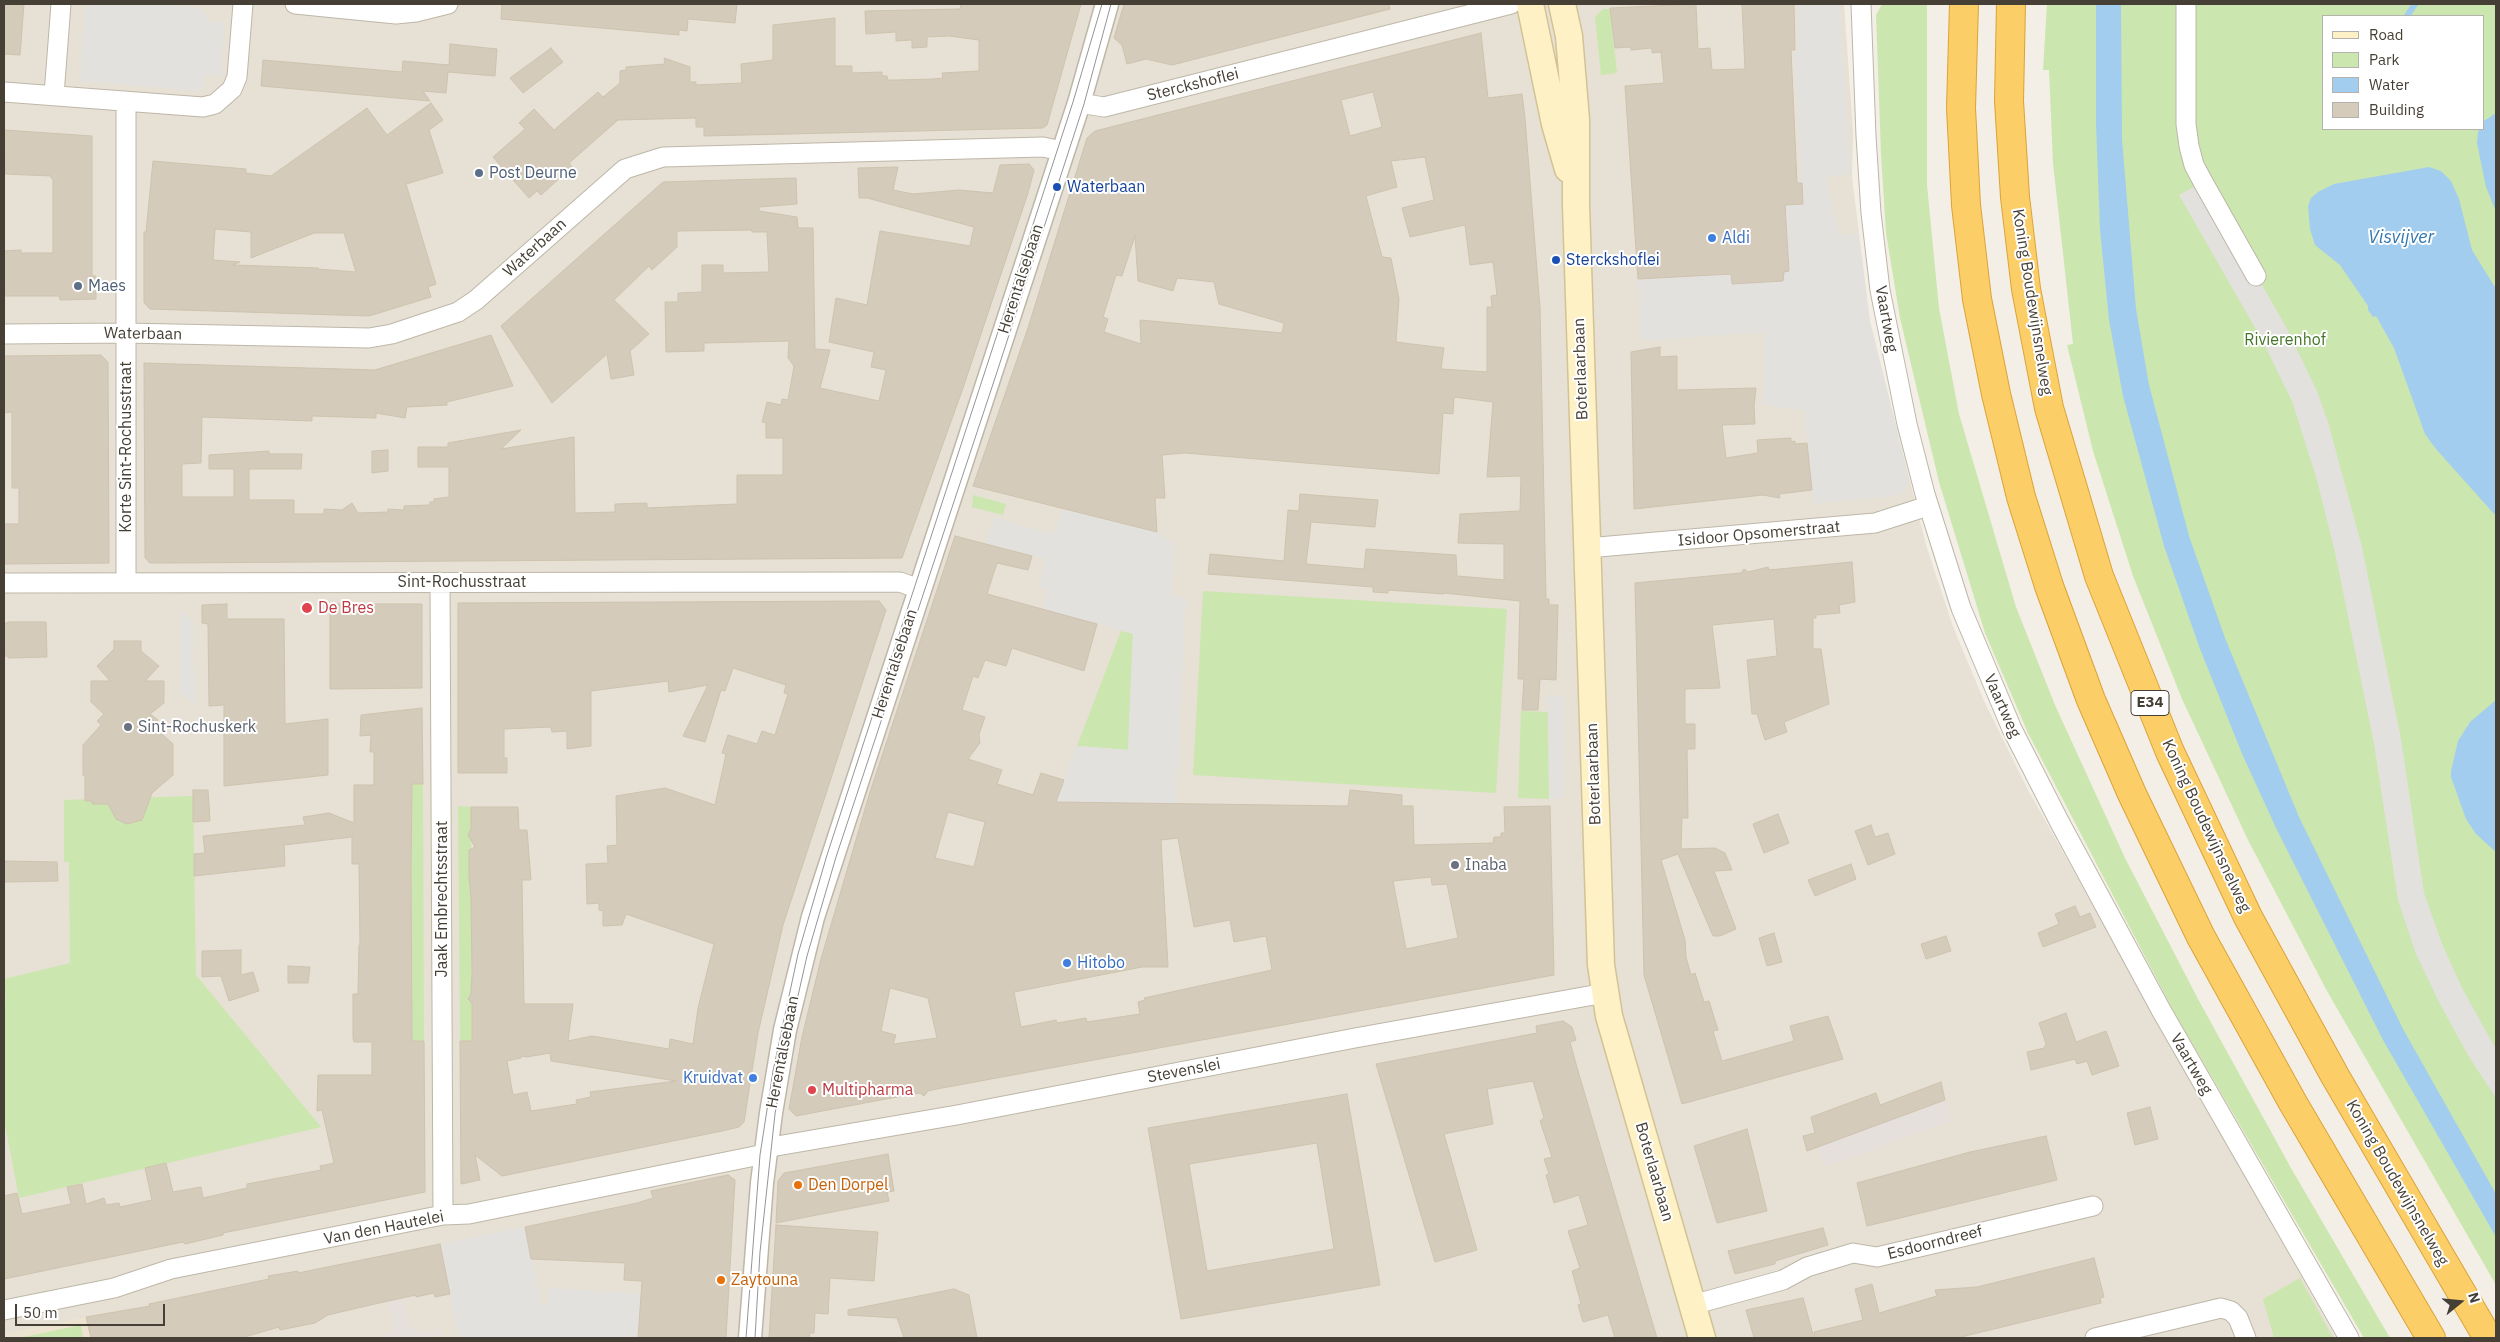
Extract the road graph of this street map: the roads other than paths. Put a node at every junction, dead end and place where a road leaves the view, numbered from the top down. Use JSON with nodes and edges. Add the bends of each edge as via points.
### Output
{"nodes":[{"id":1,"x":61,"y":4,"type":"edge"},
{"id":2,"x":243,"y":4,"type":"edge"},
{"id":3,"x":295,"y":4,"type":"edge"},
{"id":4,"x":448,"y":4,"type":"edge"},
{"id":5,"x":1106,"y":4,"type":"edge"},
{"id":6,"x":1510,"y":4,"type":"edge"},
{"id":7,"x":1530,"y":4,"type":"edge"},
{"id":8,"x":1562,"y":4,"type":"edge"},
{"id":9,"x":1861,"y":4,"type":"edge"},
{"id":10,"x":1964,"y":4,"type":"edge"},
{"id":11,"x":2011,"y":4,"type":"edge"},
{"id":12,"x":2186,"y":4,"type":"edge"},
{"id":13,"x":4,"y":92,"type":"edge"},
{"id":14,"x":54,"y":95,"type":"junction"},
{"id":15,"x":126,"y":101,"type":"junction"},
{"id":16,"x":1078,"y":103,"type":"junction"},
{"id":17,"x":1062,"y":151,"type":"junction"},
{"id":18,"x":1576,"y":196,"type":"junction"},
{"id":19,"x":2256,"y":276,"type":"dead end"},
{"id":20,"x":126,"y":333,"type":"junction"},
{"id":21,"x":4,"y":334,"type":"edge"},
{"id":22,"x":1928,"y":506,"type":"junction"},
{"id":23,"x":1587,"y":548,"type":"junction"},
{"id":24,"x":440,"y":582,"type":"junction"},
{"id":25,"x":4,"y":583,"type":"edge"},
{"id":26,"x":126,"y":583,"type":"junction"},
{"id":27,"x":919,"y":589,"type":"junction"},
{"id":28,"x":1605,"y":993,"type":"junction"},
{"id":29,"x":765,"y":1151,"type":"junction"},
{"id":30,"x":2094,"y":1206,"type":"dead end"},
{"id":31,"x":443,"y":1215,"type":"junction"},
{"id":32,"x":1692,"y":1305,"type":"junction"},
{"id":33,"x":4,"y":1310,"type":"edge"},
{"id":34,"x":750,"y":1338,"type":"edge"},
{"id":35,"x":1702,"y":1338,"type":"edge"},
{"id":36,"x":2095,"y":1338,"type":"edge"},
{"id":37,"x":2246,"y":1338,"type":"edge"},
{"id":38,"x":2349,"y":1338,"type":"edge"},
{"id":39,"x":2431,"y":1338,"type":"edge"},
{"id":40,"x":2488,"y":1338,"type":"edge"}],
"edges":[{"from":1,"to":14,"type":"street"},
{"from":2,"to":15,"type":"street","via":[[237,77],[225,98],[203,107]]},
{"from":3,"to":4,"type":"street","via":[[396,14]]},
{"from":5,"to":16,"type":"street","name":"Herentalsebaan"},
{"from":6,"to":16,"type":"street","name":"Sterckshoflei","via":[[1104,108]]},
{"from":7,"to":18,"type":"main road","name":"Boterlaarbaan","via":[[1555,124]]},
{"from":8,"to":18,"type":"main road","name":"Boterlaarbaan","via":[[1569,36],[1576,120]]},
{"from":9,"to":22,"type":"street","name":"Vaartweg","via":[[1871,213],[1880,290],[1907,424]]},
{"from":10,"to":39,"type":"highway","via":[[1962,128],[1966,205],[1977,299],[2019,487],[2049,586],[2091,700],[2128,786],[2202,936],[2293,1103]]},
{"from":11,"to":40,"type":"highway","name":"Koning Boudewijnsnelweg","number":"E34","via":[[2010,120],[2026,289],[2049,408],[2099,576],[2170,752],[2248,917],[2335,1076]]},
{"from":12,"to":19,"type":"street","via":[[2186,124],[2189,146],[2202,182]]},
{"from":13,"to":14,"type":"street"},
{"from":14,"to":15,"type":"street"},
{"from":15,"to":20,"type":"street","name":"Korte Sint-Rochusstraat"},
{"from":16,"to":17,"type":"street","name":"Herentalsebaan"},
{"from":17,"to":20,"type":"street","name":"Waterbaan","via":[[1043,147],[663,157],[625,169],[476,300],[440,320],[369,338]]},
{"from":17,"to":27,"type":"street","name":"Herentalsebaan"},
{"from":18,"to":23,"type":"main road","name":"Boterlaarbaan"},
{"from":20,"to":21,"type":"street","name":"Waterbaan"},
{"from":20,"to":26,"type":"street","name":"Korte Sint-Rochusstraat"},
{"from":22,"to":23,"type":"street","name":"Isidoor Opsomerstraat","via":[[1875,523]]},
{"from":22,"to":38,"type":"street","name":"Vaartweg","via":[[1961,608],[2012,729],[2161,1010]]},
{"from":23,"to":28,"type":"main road","name":"Boterlaarbaan","via":[[1599,939]]},
{"from":24,"to":26,"type":"street","name":"Sint-Rochusstraat"},
{"from":24,"to":27,"type":"street","name":"Sint-Rochusstraat","via":[[900,582]]},
{"from":24,"to":31,"type":"street","name":"Jaak Embrechtsstraat"},
{"from":25,"to":26,"type":"street","name":"Sint-Rochusstraat"},
{"from":27,"to":29,"type":"street","name":"Herentalsebaan","via":[[813,917],[785,1030]]},
{"from":28,"to":29,"type":"street","name":"Stevenslei","via":[[770,1147]]},
{"from":28,"to":32,"type":"main road","name":"Boterlaarbaan"},
{"from":29,"to":31,"type":"street","name":"Van den Hautelei","via":[[760,1155],[469,1214]]},
{"from":29,"to":34,"type":"street","name":"Herentalsebaan"},
{"from":30,"to":32,"type":"street","name":"Esdoorndreef","via":[[1877,1257],[1853,1253],[1807,1267],[1782,1280]]},
{"from":31,"to":33,"type":"street","name":"Van den Hautelei","via":[[171,1269],[114,1288]]},
{"from":32,"to":35,"type":"main road","name":"Boterlaarbaan"},
{"from":36,"to":37,"type":"street","via":[[2220,1308],[2231,1311],[2238,1318]]}]}
